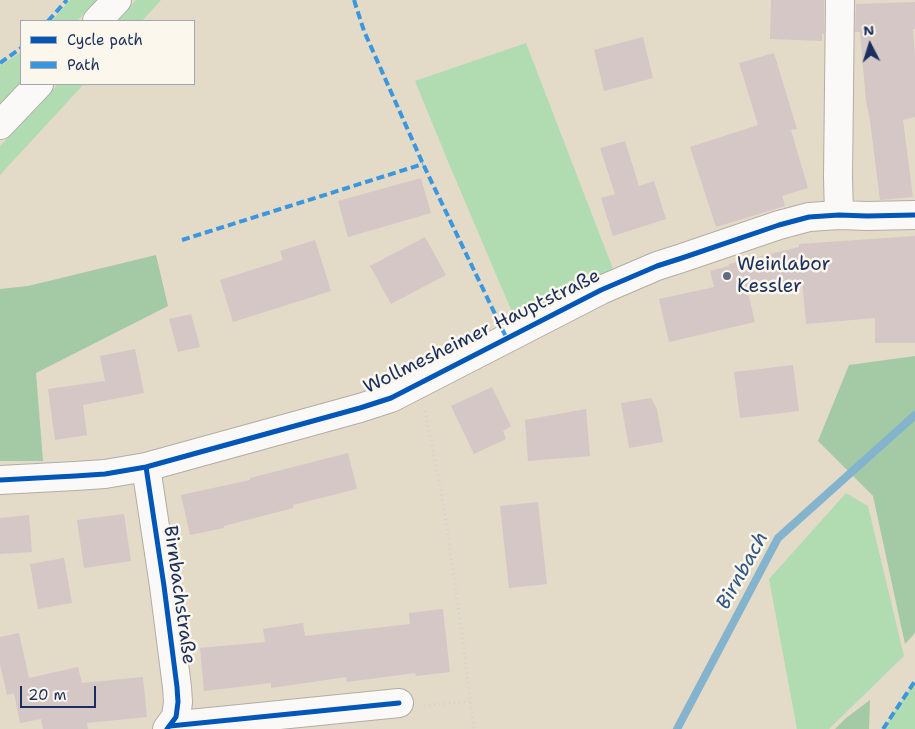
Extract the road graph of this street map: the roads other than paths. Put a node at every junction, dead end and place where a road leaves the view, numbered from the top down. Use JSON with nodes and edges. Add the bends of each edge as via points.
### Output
{"nodes":[{"id":1,"x":117,"y":0,"type":"edge"},
{"id":2,"x":840,"y":0,"type":"edge"},
{"id":3,"x":99,"y":20,"type":"edge"},
{"id":4,"x":38,"y":85,"type":"edge"},
{"id":5,"x":0,"y":125,"type":"edge"},
{"id":6,"x":840,"y":215,"type":"junction"},
{"id":7,"x":915,"y":215,"type":"edge"},
{"id":8,"x":146,"y":467,"type":"junction"},
{"id":9,"x":0,"y":480,"type":"edge"},
{"id":10,"x":399,"y":703,"type":"road end"},
{"id":11,"x":169,"y":727,"type":"edge"}],
"edges":[{"from":1,"to":3,"type":"street"},
{"from":2,"to":6,"type":"street"},
{"from":4,"to":5,"type":"street"},
{"from":6,"to":7,"type":"street","name":"Wollmesheimer Hauptstraße"},
{"from":6,"to":8,"type":"street","name":"Wollmesheimer Hauptstraße","via":[[809,217],[779,225],[649,270],[572,304],[391,398]]},
{"from":8,"to":9,"type":"street","name":"Wollmesheimer Hauptstraße","via":[[105,474]]},
{"from":8,"to":11,"type":"street","name":"Birnbachstraße","via":[[177,688],[176,717]]},
{"from":10,"to":11,"type":"street","name":"Birnbachstraße"}]}
